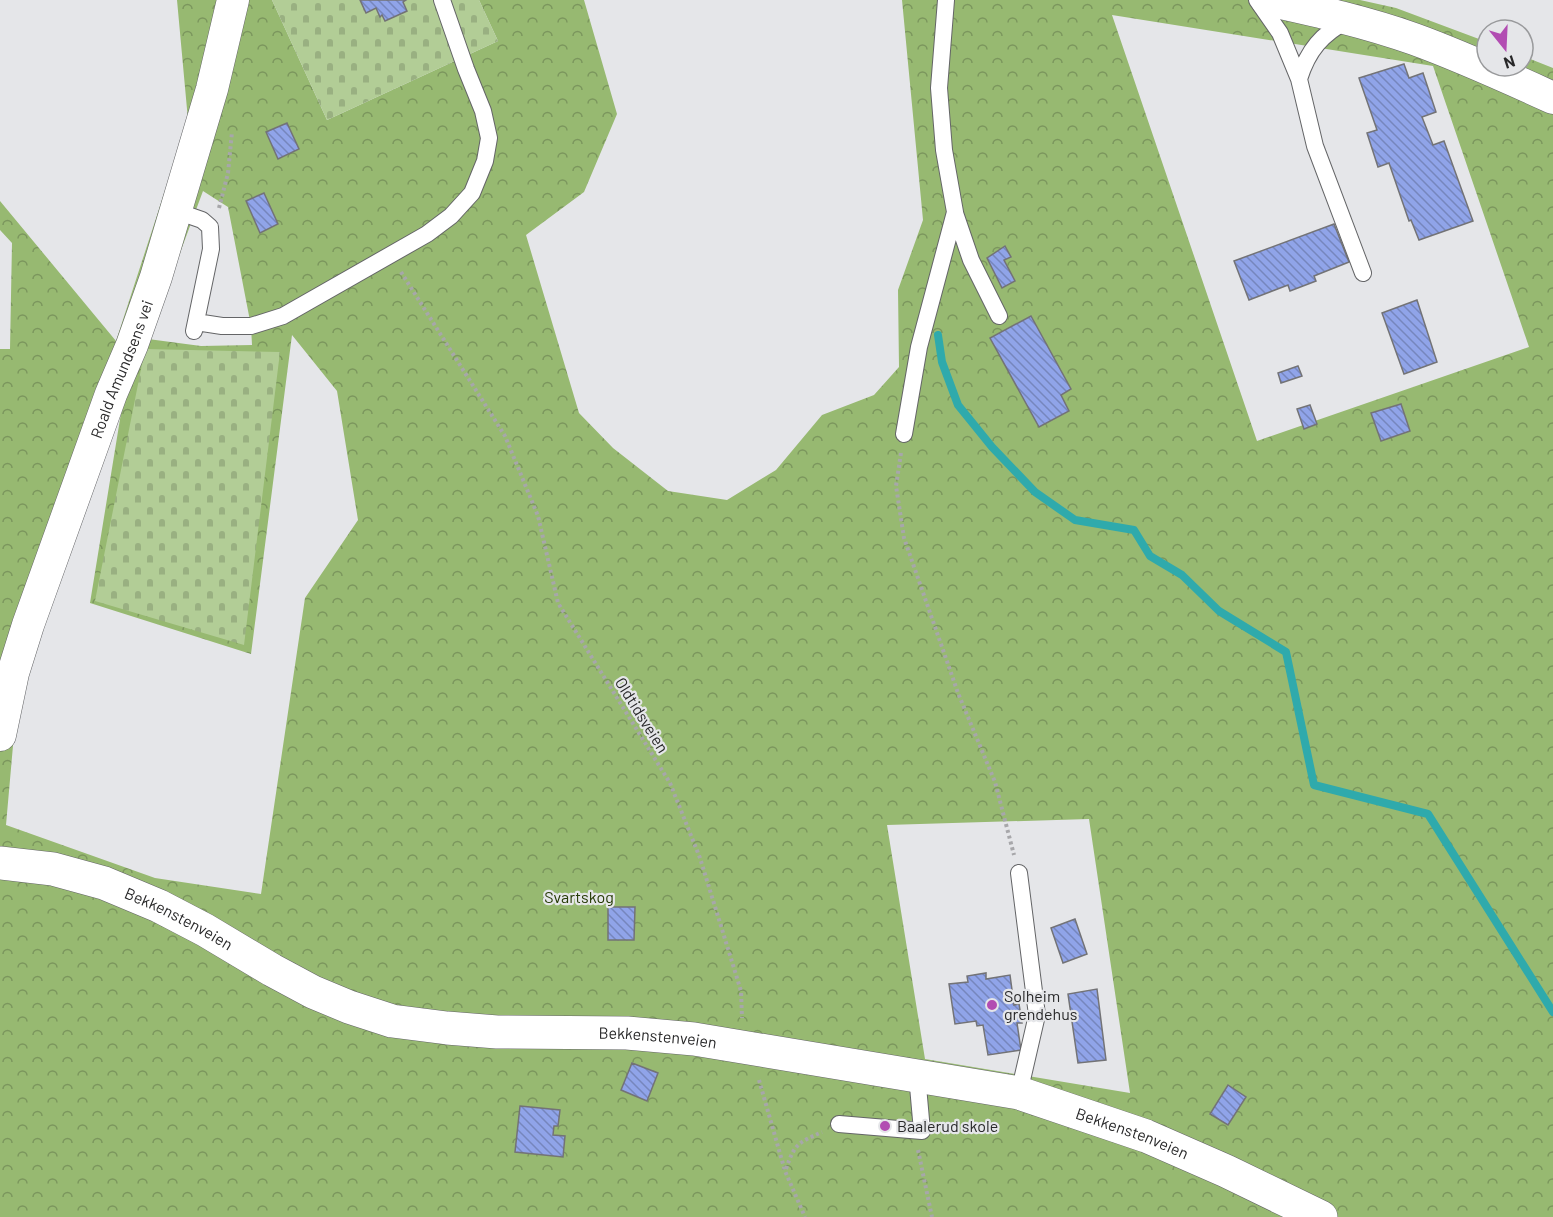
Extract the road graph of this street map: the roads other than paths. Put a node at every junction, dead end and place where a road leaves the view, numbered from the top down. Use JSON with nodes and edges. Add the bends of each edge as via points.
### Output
{"nodes":[{"id":1,"x":233,"y":0,"type":"edge"},
{"id":2,"x":442,"y":0,"type":"edge"},
{"id":3,"x":946,"y":0,"type":"edge"},
{"id":4,"x":1257,"y":0,"type":"edge"},
{"id":5,"x":1267,"y":0,"type":"edge"},
{"id":6,"x":1349,"y":19,"type":"junction"},
{"id":7,"x":1299,"y":79,"type":"junction"},
{"id":8,"x":1553,"y":98,"type":"edge"},
{"id":9,"x":176,"y":211,"type":"junction"},
{"id":10,"x":955,"y":212,"type":"junction"},
{"id":11,"x":1363,"y":273,"type":"dead end"},
{"id":12,"x":999,"y":316,"type":"dead end"},
{"id":13,"x":904,"y":434,"type":"road end"},
{"id":14,"x":0,"y":735,"type":"edge"},
{"id":15,"x":0,"y":863,"type":"edge"},
{"id":16,"x":1019,"y":873,"type":"road end"},
{"id":17,"x":918,"y":1075,"type":"junction"},
{"id":18,"x":1020,"y":1093,"type":"junction"},
{"id":19,"x":839,"y":1124,"type":"road end"},
{"id":20,"x":1321,"y":1217,"type":"edge"}],
"edges":[{"from":1,"to":9,"type":"street","name":"Roald Amundsens vei"},
{"from":2,"to":9,"type":"lane","via":[[483,111],[489,138],[472,193],[451,216],[391,256],[283,316],[251,327],[195,326],[211,249],[210,227]]},
{"from":3,"to":10,"type":"lane","via":[[939,88]]},
{"from":4,"to":7,"type":"lane","via":[[1280,33]]},
{"from":5,"to":6,"type":"street"},
{"from":6,"to":7,"type":"lane","via":[[1309,52]]},
{"from":6,"to":8,"type":"street","via":[[1454,54]]},
{"from":7,"to":11,"type":"lane","via":[[1315,146]]},
{"from":9,"to":14,"type":"street","name":"Roald Amundsens vei","via":[[132,345],[28,625]]},
{"from":10,"to":12,"type":"lane","via":[[971,260]]},
{"from":10,"to":13,"type":"lane","via":[[919,347]]},
{"from":15,"to":17,"type":"main road","name":"Bekkenstenveien","via":[[53,869],[104,883],[159,906],[313,992],[392,1021],[497,1032],[627,1033]]},
{"from":16,"to":18,"type":"lane","via":[[1037,1015]]},
{"from":17,"to":18,"type":"main road","name":"Bekkenstenveien"},
{"from":17,"to":19,"type":"lane","via":[[922,1131]]},
{"from":18,"to":20,"type":"main road","name":"Bekkenstenveien","via":[[1146,1136]]}]}
